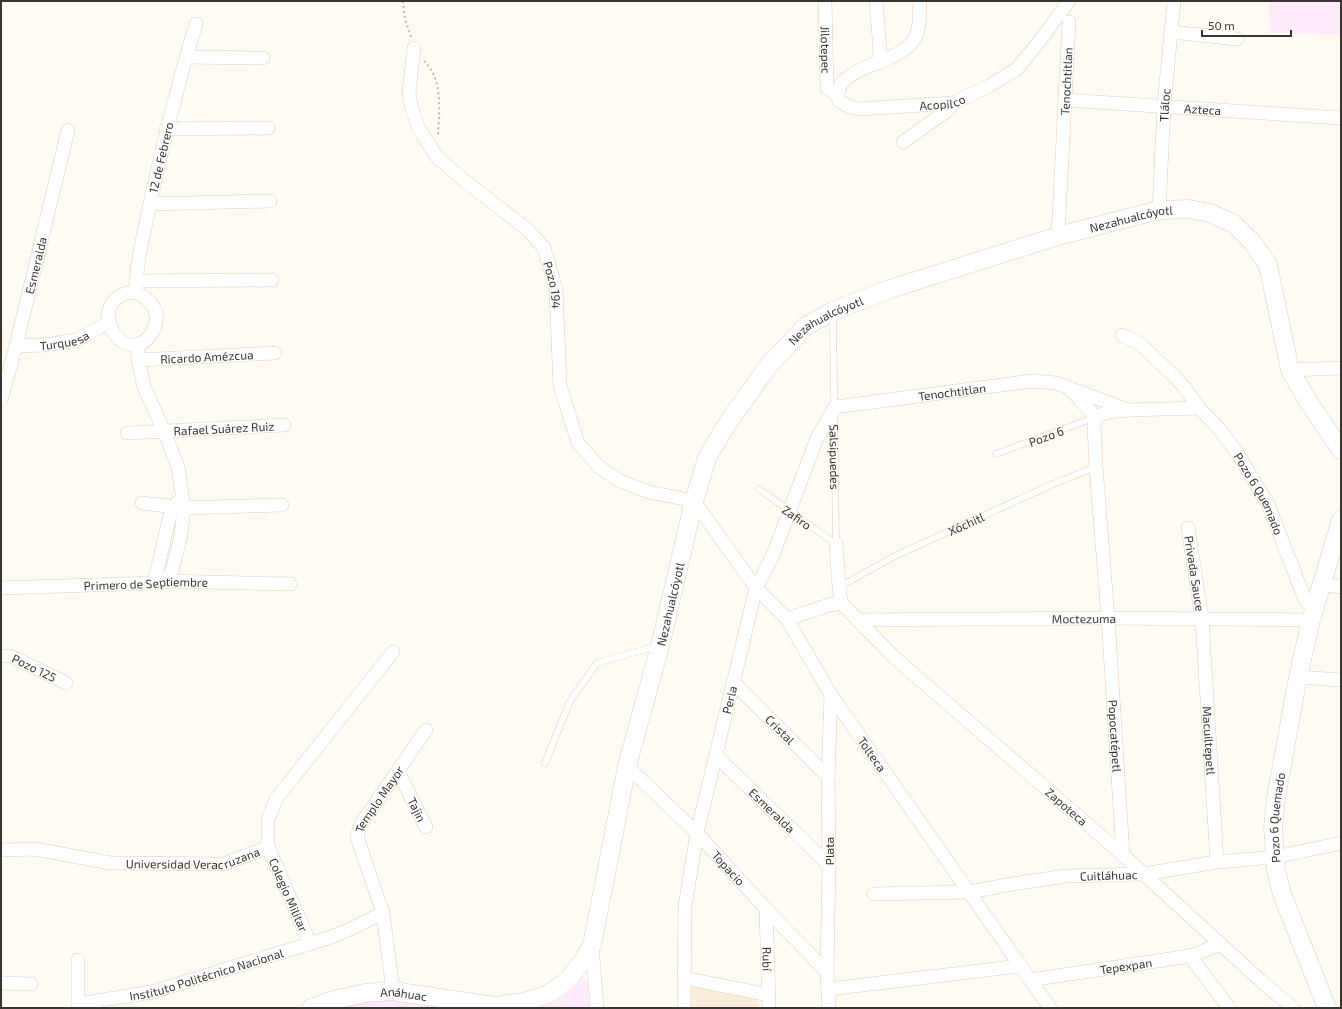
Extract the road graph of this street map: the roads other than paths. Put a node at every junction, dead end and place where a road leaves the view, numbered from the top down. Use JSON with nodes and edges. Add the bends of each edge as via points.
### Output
{"nodes":[{"id":1,"x":825,"y":1,"type":"edge"},
{"id":2,"x":876,"y":1,"type":"edge"},
{"id":3,"x":920,"y":1,"type":"edge"},
{"id":4,"x":1069,"y":1,"type":"edge"},
{"id":5,"x":1174,"y":1,"type":"edge"},
{"id":6,"x":1069,"y":22,"type":"dead end"},
{"id":7,"x":196,"y":24,"type":"dead end"},
{"id":8,"x":1172,"y":32,"type":"junction"},
{"id":9,"x":1237,"y":39,"type":"dead end"},
{"id":10,"x":414,"y":48,"type":"road end"},
{"id":11,"x":186,"y":57,"type":"junction"},
{"id":12,"x":263,"y":58,"type":"dead end"},
{"id":13,"x":878,"y":62,"type":"junction"},
{"id":14,"x":836,"y":94,"type":"junction"},
{"id":15,"x":1065,"y":100,"type":"junction"},
{"id":16,"x":953,"y":103,"type":"junction"},
{"id":17,"x":1164,"y":105,"type":"junction"},
{"id":18,"x":1341,"y":118,"type":"edge"},
{"id":19,"x":268,"y":128,"type":"dead end"},
{"id":20,"x":166,"y":129,"type":"junction"},
{"id":21,"x":68,"y":130,"type":"dead end"},
{"id":22,"x":903,"y":142,"type":"dead end"},
{"id":23,"x":270,"y":201,"type":"dead end"},
{"id":24,"x":150,"y":204,"type":"junction"},
{"id":25,"x":1159,"y":210,"type":"junction"},
{"id":26,"x":1058,"y":236,"type":"junction"},
{"id":27,"x":272,"y":280,"type":"dead end"},
{"id":28,"x":136,"y":286,"type":"junction"},
{"id":29,"x":833,"y":311,"type":"junction"},
{"id":30,"x":109,"y":322,"type":"junction"},
{"id":31,"x":1122,"y":335,"type":"dead end"},
{"id":32,"x":138,"y":344,"type":"junction"},
{"id":33,"x":16,"y":346,"type":"junction"},
{"id":34,"x":275,"y":353,"type":"dead end"},
{"id":35,"x":138,"y":360,"type":"junction"},
{"id":36,"x":1341,"y":368,"type":"edge"},
{"id":37,"x":1290,"y":370,"type":"junction"},
{"id":38,"x":1069,"y":388,"type":"junction"},
{"id":39,"x":1,"y":400,"type":"edge"},
{"id":40,"x":835,"y":407,"type":"junction"},
{"id":41,"x":1199,"y":408,"type":"junction"},
{"id":42,"x":1128,"y":410,"type":"junction"},
{"id":43,"x":1096,"y":418,"type":"junction"},
{"id":44,"x":284,"y":425,"type":"dead end"},
{"id":45,"x":164,"y":431,"type":"junction"},
{"id":46,"x":127,"y":433,"type":"dead end"},
{"id":47,"x":1341,"y":450,"type":"edge"},
{"id":48,"x":996,"y":454,"type":"dead end"},
{"id":49,"x":1096,"y":466,"type":"junction"},
{"id":50,"x":759,"y":489,"type":"dead end"},
{"id":51,"x":694,"y":501,"type":"junction"},
{"id":52,"x":142,"y":503,"type":"dead end"},
{"id":53,"x":180,"y":504,"type":"junction"},
{"id":54,"x":282,"y":505,"type":"dead end"},
{"id":55,"x":788,"y":511,"type":"junction"},
{"id":56,"x":1341,"y":520,"type":"edge"},
{"id":57,"x":1188,"y":528,"type":"dead end"},
{"id":58,"x":836,"y":544,"type":"junction"},
{"id":59,"x":160,"y":582,"type":"junction"},
{"id":60,"x":290,"y":584,"type":"dead end"},
{"id":61,"x":1321,"y":584,"type":"junction"},
{"id":62,"x":839,"y":587,"type":"junction"},
{"id":63,"x":1341,"y":587,"type":"edge"},
{"id":64,"x":1,"y":588,"type":"edge"},
{"id":65,"x":756,"y":588,"type":"junction"},
{"id":66,"x":841,"y":603,"type":"junction"},
{"id":67,"x":1312,"y":615,"type":"junction"},
{"id":68,"x":1108,"y":618,"type":"junction"},
{"id":69,"x":787,"y":619,"type":"junction"},
{"id":70,"x":1202,"y":619,"type":"junction"},
{"id":71,"x":857,"y":620,"type":"junction"},
{"id":72,"x":660,"y":646,"type":"junction"},
{"id":73,"x":393,"y":652,"type":"dead end"},
{"id":74,"x":1,"y":656,"type":"edge"},
{"id":75,"x":1298,"y":677,"type":"junction"},
{"id":76,"x":1341,"y":680,"type":"edge"},
{"id":77,"x":733,"y":682,"type":"junction"},
{"id":78,"x":66,"y":683,"type":"dead end"},
{"id":79,"x":831,"y":695,"type":"junction"},
{"id":80,"x":426,"y":730,"type":"dead end"},
{"id":81,"x":716,"y":756,"type":"junction"},
{"id":82,"x":545,"y":763,"type":"dead end"},
{"id":83,"x":627,"y":766,"type":"junction"},
{"id":84,"x":398,"y":771,"type":"junction"},
{"id":85,"x":828,"y":777,"type":"junction"},
{"id":86,"x":426,"y":826,"type":"dead end"},
{"id":87,"x":697,"y":833,"type":"junction"},
{"id":88,"x":1341,"y":844,"type":"edge"},
{"id":89,"x":268,"y":846,"type":"junction"},
{"id":90,"x":1,"y":850,"type":"edge"},
{"id":91,"x":1123,"y":855,"type":"junction"},
{"id":92,"x":1274,"y":856,"type":"junction"},
{"id":93,"x":1217,"y":862,"type":"junction"},
{"id":94,"x":829,"y":865,"type":"junction"},
{"id":95,"x":1144,"y":874,"type":"junction"},
{"id":96,"x":969,"y":892,"type":"junction"},
{"id":97,"x":874,"y":894,"type":"dead end"},
{"id":98,"x":766,"y":909,"type":"junction"},
{"id":99,"x":383,"y":913,"type":"junction"},
{"id":100,"x":310,"y":943,"type":"junction"},
{"id":101,"x":1221,"y":944,"type":"junction"},
{"id":102,"x":592,"y":945,"type":"junction"},
{"id":103,"x":1190,"y":956,"type":"junction"},
{"id":104,"x":78,"y":960,"type":"dead end"},
{"id":105,"x":1020,"y":966,"type":"junction"},
{"id":106,"x":827,"y":972,"type":"junction"},
{"id":107,"x":684,"y":978,"type":"junction"},
{"id":108,"x":1030,"y":980,"type":"junction"},
{"id":109,"x":1,"y":983,"type":"edge"},
{"id":110,"x":30,"y":984,"type":"dead end"},
{"id":111,"x":829,"y":989,"type":"junction"},
{"id":112,"x":393,"y":991,"type":"junction"},
{"id":113,"x":769,"y":994,"type":"junction"},
{"id":114,"x":78,"y":1006,"type":"edge"},
{"id":115,"x":311,"y":1008,"type":"edge"},
{"id":116,"x":597,"y":1008,"type":"edge"},
{"id":117,"x":684,"y":1008,"type":"edge"},
{"id":118,"x":769,"y":1008,"type":"edge"},
{"id":119,"x":829,"y":1008,"type":"edge"},
{"id":120,"x":1050,"y":1008,"type":"edge"},
{"id":121,"x":1229,"y":1008,"type":"edge"},
{"id":122,"x":1293,"y":1008,"type":"edge"},
{"id":123,"x":1327,"y":1008,"type":"edge"}],
"edges":[{"from":1,"to":14,"type":"street","name":"Jilotepec","via":[[827,88]]},
{"from":2,"to":13,"type":"street","via":[[880,50]]},
{"from":3,"to":13,"type":"street","via":[[916,37],[905,49]]},
{"from":4,"to":16,"type":"street","name":"Acopilco","via":[[1017,69]]},
{"from":5,"to":8,"type":"street","name":"Tláloc"},
{"from":6,"to":15,"type":"street","name":"Tenochtitlan"},
{"from":7,"to":11,"type":"street","name":"12 de Febrero"},
{"from":8,"to":9,"type":"street"},
{"from":8,"to":17,"type":"street","name":"Tláloc"},
{"from":10,"to":51,"type":"street","name":"Pozo 194","via":[[408,91],[418,129],[437,157],[528,230],[544,248],[556,289],[560,386],[578,443],[599,467],[620,481],[648,492]]},
{"from":11,"to":12,"type":"street"},
{"from":11,"to":20,"type":"street","name":"12 de Febrero"},
{"from":13,"to":14,"type":"street","via":[[863,67],[850,76],[840,85]]},
{"from":14,"to":16,"type":"street","name":"Acopilco","via":[[838,101],[860,109]]},
{"from":15,"to":17,"type":"street","name":"Azteca"},
{"from":15,"to":26,"type":"street","name":"Tenochtitlan"},
{"from":16,"to":22,"type":"street","via":[[948,110]]},
{"from":17,"to":18,"type":"street","name":"Azteca"},
{"from":17,"to":25,"type":"street","name":"Tláloc"},
{"from":19,"to":20,"type":"street"},
{"from":20,"to":24,"type":"street","name":"12 de Febrero"},
{"from":21,"to":33,"type":"street","name":"Esmeralda"},
{"from":23,"to":24,"type":"street"},
{"from":24,"to":28,"type":"street","name":"12 de Febrero","via":[[140,249]]},
{"from":25,"to":26,"type":"main road","name":"Nezahualcóyotl"},
{"from":25,"to":37,"type":"main road","name":"Nezahualcóyotl","via":[[1189,209],[1210,213],[1234,224],[1252,242],[1268,265]]},
{"from":26,"to":29,"type":"main road","name":"Nezahualcóyotl","via":[[890,289]]},
{"from":27,"to":28,"type":"street"},
{"from":28,"to":30,"type":"street","via":[[115,300],[109,310]]},
{"from":28,"to":32,"type":"street","via":[[154,306],[156,318],[154,329],[148,338]]},
{"from":29,"to":40,"type":"lane","name":"Salsipuedes"},
{"from":29,"to":51,"type":"main road","name":"Nezahualcóyotl","via":[[806,326],[769,365],[727,424],[707,458]]},
{"from":30,"to":32,"type":"street","via":[[120,340]]},
{"from":30,"to":33,"type":"street","name":"Turquesa","via":[[77,340]]},
{"from":31,"to":41,"type":"street","name":"Pozo 6 Quemado","via":[[1139,343],[1184,388]]},
{"from":32,"to":35,"type":"street"},
{"from":33,"to":39,"type":"street","name":"Esmeralda"},
{"from":34,"to":35,"type":"street","name":"Ricardo Amézcua"},
{"from":35,"to":45,"type":"street","via":[[144,387]]},
{"from":36,"to":37,"type":"street"},
{"from":37,"to":47,"type":"main road","name":"Nezahualcóyotl"},
{"from":38,"to":40,"type":"street","name":"Tenochtitlan","via":[[1056,383],[1032,381]]},
{"from":38,"to":42,"type":"street","name":"Tenochtitlan"},
{"from":38,"to":43,"type":"street"},
{"from":40,"to":55,"type":"street","name":"Perla","via":[[817,438]]},
{"from":40,"to":58,"type":"lane","name":"Salsipuedes"},
{"from":41,"to":42,"type":"street"},
{"from":41,"to":67,"type":"street","name":"Pozo 6 Quemado","via":[[1236,451],[1268,504]]},
{"from":42,"to":43,"type":"street","via":[[1108,412]]},
{"from":43,"to":48,"type":"lane","name":"Pozo 6"},
{"from":43,"to":49,"type":"street"},
{"from":44,"to":45,"type":"street","name":"Rafael Suárez Ruiz"},
{"from":45,"to":46,"type":"street","name":"Rafael Suárez Ruiz"},
{"from":45,"to":53,"type":"street","via":[[178,466]]},
{"from":49,"to":62,"type":"lane","name":"Xóchitl","via":[[895,556]]},
{"from":49,"to":68,"type":"street"},
{"from":50,"to":55,"type":"lane","name":"Zafiro"},
{"from":51,"to":65,"type":"street","name":"Tolteca"},
{"from":51,"to":72,"type":"main road","name":"Nezahualcóyotl"},
{"from":52,"to":53,"type":"street"},
{"from":53,"to":54,"type":"street"},
{"from":53,"to":59,"type":"street"},
{"from":55,"to":58,"type":"lane","name":"Zafiro"},
{"from":55,"to":65,"type":"street","name":"Perla","via":[[773,555]]},
{"from":56,"to":61,"type":"main road"},
{"from":57,"to":70,"type":"street","name":"Privada Sauce"},
{"from":58,"to":62,"type":"street","name":"Salsipuedes"},
{"from":59,"to":60,"type":"street","name":"Primero de Septiembre"},
{"from":59,"to":64,"type":"street","name":"Primero de Septiembre"},
{"from":61,"to":63,"type":"street"},
{"from":61,"to":67,"type":"main road"},
{"from":62,"to":66,"type":"street","name":"Salsipuedes"},
{"from":65,"to":69,"type":"street","name":"Tolteca"},
{"from":65,"to":77,"type":"street","name":"Perla"},
{"from":66,"to":69,"type":"street"},
{"from":66,"to":71,"type":"street","name":"Zapoteca"},
{"from":67,"to":70,"type":"street","name":"Moctezuma"},
{"from":67,"to":75,"type":"main road","name":"Pozo 6 Quemado"},
{"from":68,"to":70,"type":"street","name":"Moctezuma"},
{"from":68,"to":71,"type":"street","name":"Moctezuma"},
{"from":68,"to":91,"type":"street","name":"Popocatépetl"},
{"from":69,"to":79,"type":"street","name":"Tolteca"},
{"from":70,"to":93,"type":"street","name":"Macuiltepetl"},
{"from":71,"to":91,"type":"street","name":"Zapoteca","via":[[895,658]]},
{"from":72,"to":82,"type":"lane","via":[[597,663],[570,701]]},
{"from":72,"to":83,"type":"main road","name":"Nezahualcóyotl"},
{"from":73,"to":89,"type":"street","name":"Universidad Veracruzana","via":[[276,800],[268,820]]},
{"from":74,"to":78,"type":"street","name":"Pozo 125","via":[[11,656]]},
{"from":75,"to":76,"type":"street"},
{"from":75,"to":92,"type":"main road","name":"Pozo 6 Quemado","via":[[1276,798],[1273,826]]},
{"from":77,"to":81,"type":"street","name":"Perla"},
{"from":77,"to":85,"type":"street","name":"Cristal"},
{"from":79,"to":85,"type":"street","name":"Plata"},
{"from":79,"to":96,"type":"street","name":"Tolteca"},
{"from":80,"to":84,"type":"street","name":"Templo Mayor"},
{"from":81,"to":87,"type":"street","name":"Perla"},
{"from":81,"to":94,"type":"street","name":"Esmeralda"},
{"from":83,"to":87,"type":"street","name":"Topacio"},
{"from":83,"to":102,"type":"main road","name":"Nezahualcóyotl"},
{"from":84,"to":86,"type":"street","name":"Tajin"},
{"from":84,"to":99,"type":"street","name":"Templo Mayor","via":[[361,824],[357,837]]},
{"from":85,"to":94,"type":"street","name":"Plata"},
{"from":87,"to":98,"type":"street","name":"Topacio"},
{"from":87,"to":107,"type":"street","name":"Perla","via":[[685,906]]},
{"from":88,"to":92,"type":"street","name":"Cuitláhuac"},
{"from":89,"to":90,"type":"street","name":"Universidad Veracruzana","via":[[224,864],[110,863],[35,849]]},
{"from":89,"to":100,"type":"street","name":"Colegio Militar"},
{"from":91,"to":95,"type":"street","name":"Zapoteca"},
{"from":92,"to":93,"type":"street","name":"Cuitláhuac"},
{"from":92,"to":123,"type":"main road","name":"Pozo 6 Quemado","via":[[1282,894]]},
{"from":93,"to":95,"type":"street","name":"Cuitláhuac"},
{"from":94,"to":106,"type":"street","name":"Plata"},
{"from":95,"to":96,"type":"street","name":"Cuitláhuac","via":[[1066,876]]},
{"from":95,"to":101,"type":"street","name":"Zapoteca"},
{"from":96,"to":97,"type":"street","name":"Cuitláhuac"},
{"from":96,"to":105,"type":"street","name":"Tolteca"},
{"from":98,"to":106,"type":"street","name":"Topacio"},
{"from":98,"to":113,"type":"street","name":"Rubí"},
{"from":99,"to":100,"type":"street","name":"Instituto Politécnico Nacional","via":[[346,931]]},
{"from":99,"to":112,"type":"street","name":"Templo Mayor"},
{"from":100,"to":114,"type":"street","name":"Instituto Politécnico Nacional","via":[[152,992]]},
{"from":101,"to":103,"type":"street","name":"Tepexpan"},
{"from":101,"to":122,"type":"street","name":"Zapoteca"},
{"from":102,"to":112,"type":"main road","name":"Anáhuac","via":[[569,979],[549,994],[524,1002],[494,1006]]},
{"from":102,"to":116,"type":"street"},
{"from":103,"to":108,"type":"street","name":"Tepexpan"},
{"from":103,"to":121,"type":"street"},
{"from":104,"to":114,"type":"street","name":"Instituto Politécnico Nacional"},
{"from":105,"to":108,"type":"street","name":"Tolteca"},
{"from":105,"to":111,"type":"street"},
{"from":106,"to":111,"type":"street","name":"Plata"},
{"from":107,"to":113,"type":"street"},
{"from":107,"to":117,"type":"street","name":"Perla"},
{"from":108,"to":120,"type":"street","name":"Tolteca"},
{"from":109,"to":110,"type":"street"},
{"from":111,"to":119,"type":"street","name":"Plata"},
{"from":112,"to":115,"type":"main road","name":"Anáhuac","via":[[365,993]]},
{"from":113,"to":118,"type":"street","name":"Rubí"}]}
